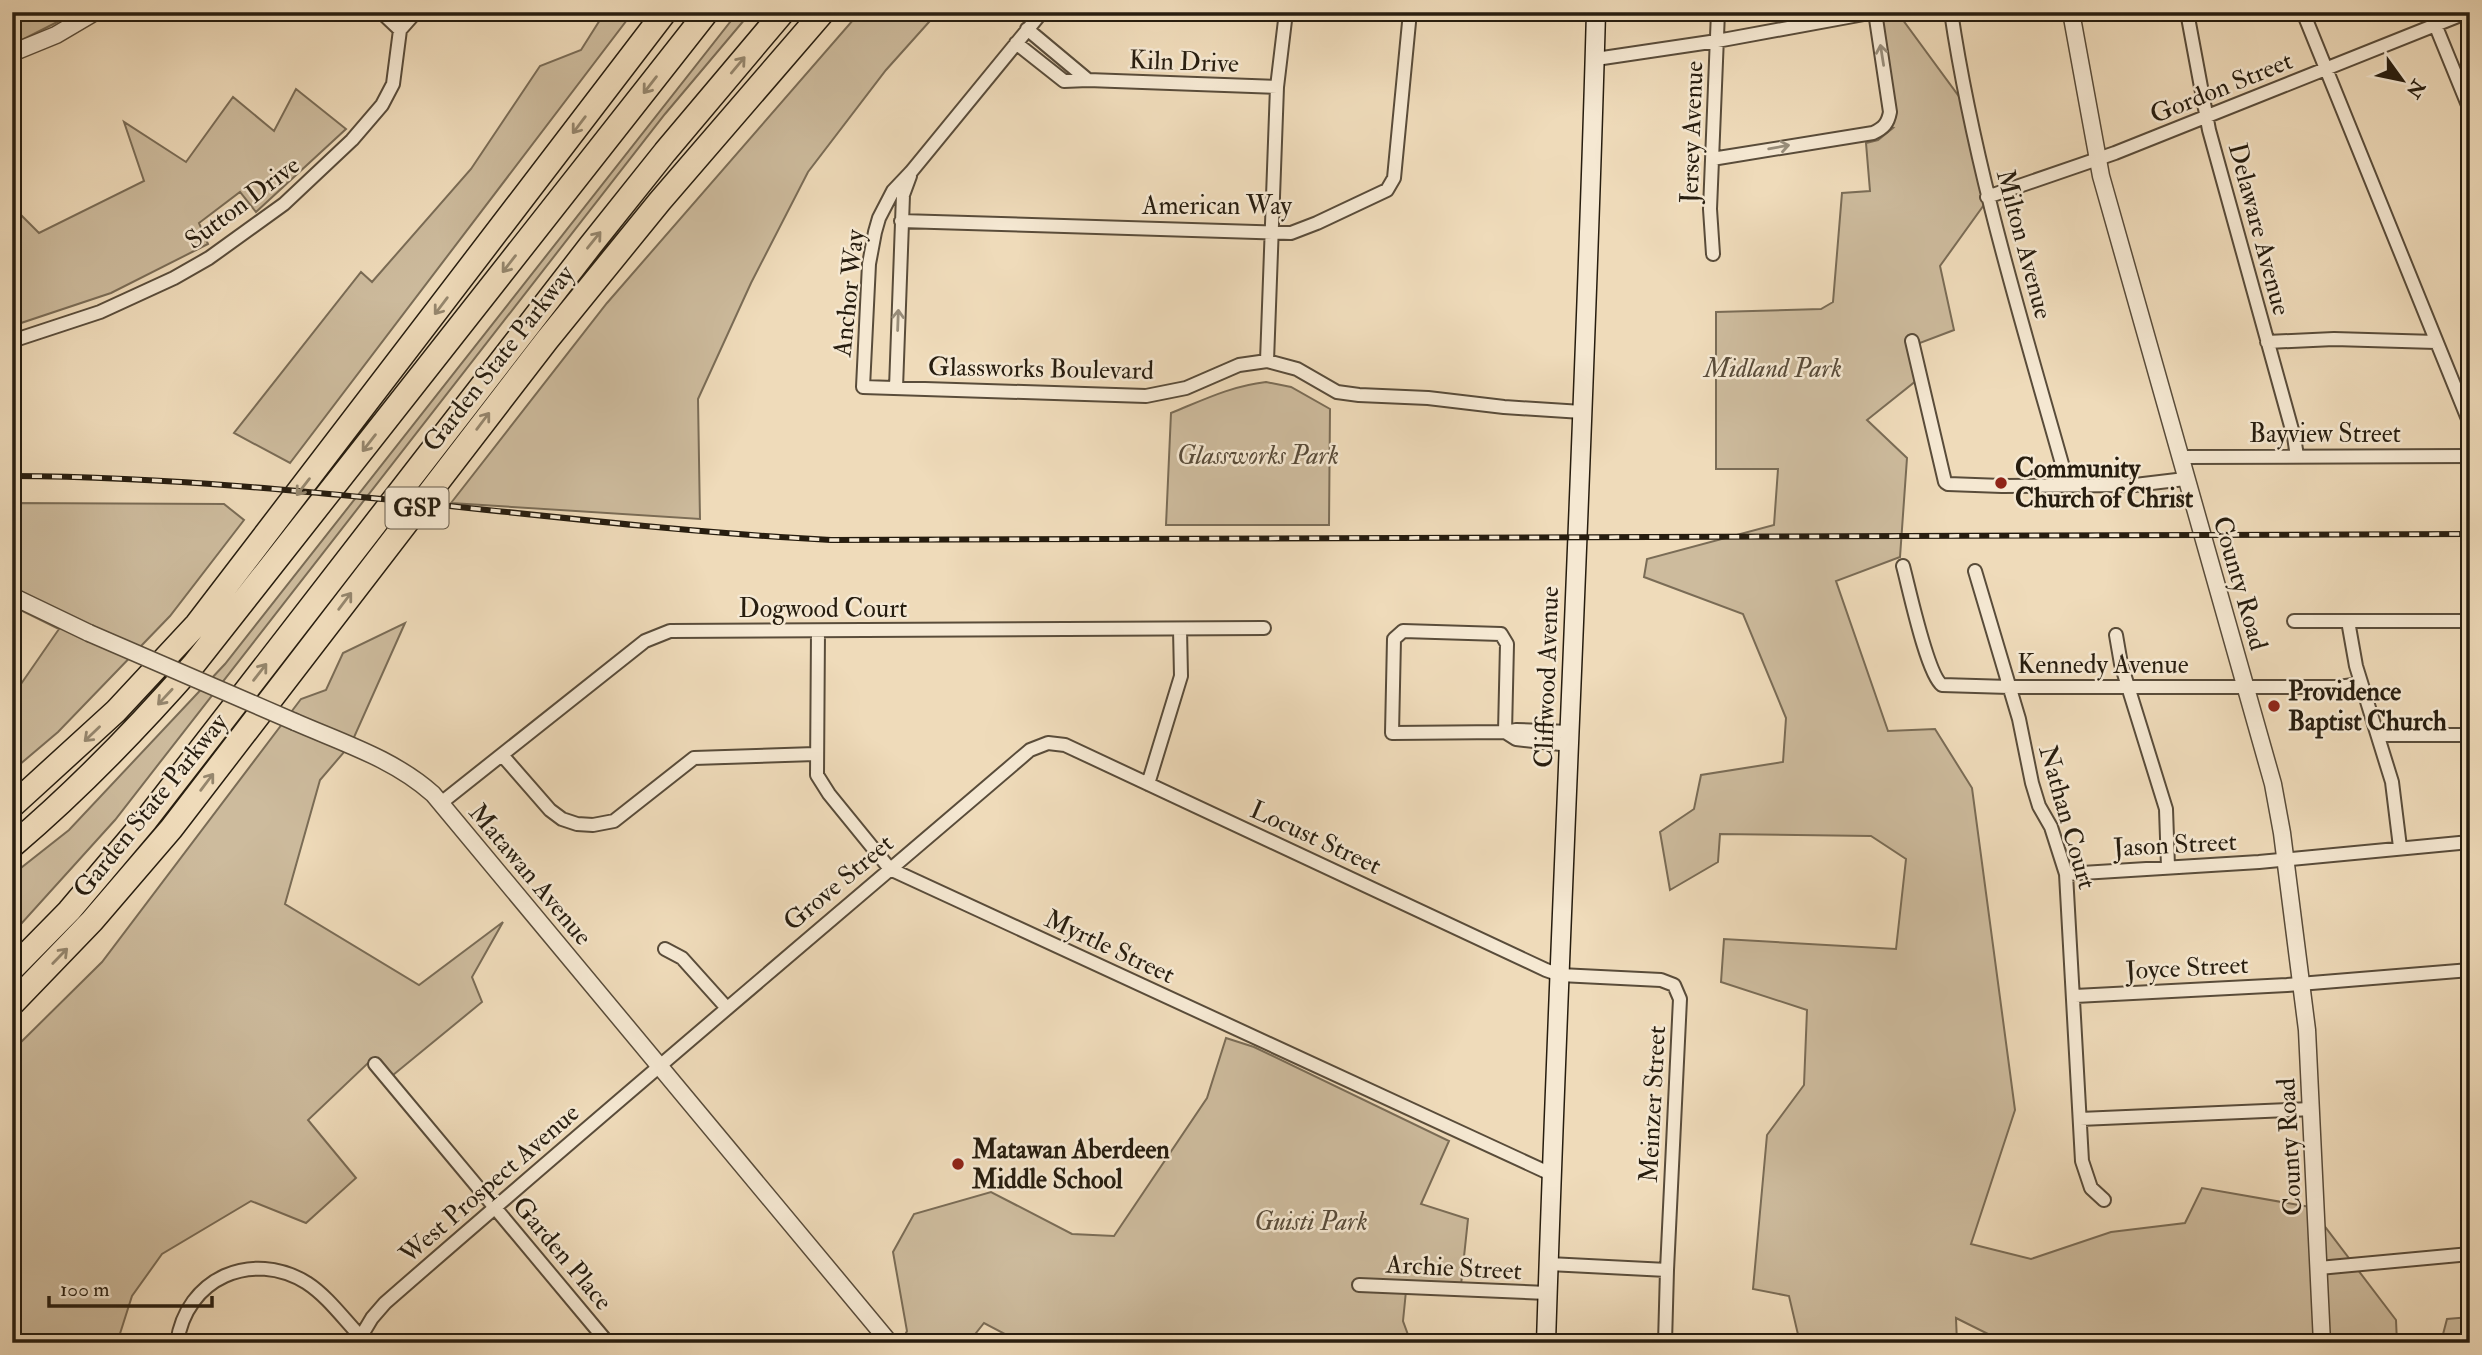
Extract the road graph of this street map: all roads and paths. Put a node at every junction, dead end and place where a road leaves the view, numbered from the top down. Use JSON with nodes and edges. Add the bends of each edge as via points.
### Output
{"nodes":[{"id":1,"x":95,"y":12,"type":"edge"},
{"id":2,"x":381,"y":12,"type":"edge"},
{"id":3,"x":416,"y":12,"type":"edge"},
{"id":4,"x":665,"y":12,"type":"edge"},
{"id":5,"x":707,"y":12,"type":"edge"},
{"id":6,"x":783,"y":12,"type":"edge"},
{"id":7,"x":823,"y":12,"type":"edge"},
{"id":8,"x":1042,"y":12,"type":"edge"},
{"id":9,"x":1286,"y":12,"type":"edge"},
{"id":10,"x":1410,"y":12,"type":"edge"},
{"id":11,"x":1596,"y":12,"type":"edge"},
{"id":12,"x":1718,"y":12,"type":"edge"},
{"id":13,"x":1875,"y":12,"type":"edge"},
{"id":14,"x":1951,"y":12,"type":"edge"},
{"id":15,"x":2071,"y":12,"type":"edge"},
{"id":16,"x":2187,"y":12,"type":"edge"},
{"id":17,"x":2303,"y":12,"type":"edge"},
{"id":18,"x":2430,"y":12,"type":"edge"},
{"id":19,"x":2468,"y":12,"type":"edge"},
{"id":20,"x":2435,"y":25,"type":"junction"},
{"id":21,"x":1027,"y":29,"type":"junction"},
{"id":22,"x":400,"y":30,"type":"junction"},
{"id":23,"x":1717,"y":41,"type":"junction"},
{"id":24,"x":1016,"y":43,"type":"junction"},
{"id":25,"x":12,"y":53,"type":"edge"},
{"id":26,"x":1596,"y":59,"type":"junction"},
{"id":27,"x":2326,"y":69,"type":"junction"},
{"id":28,"x":1088,"y":80,"type":"junction"},
{"id":29,"x":1277,"y":87,"type":"junction"},
{"id":30,"x":2470,"y":110,"type":"edge"},
{"id":31,"x":2206,"y":118,"type":"junction"},
{"id":32,"x":1712,"y":159,"type":"junction"},
{"id":33,"x":2098,"y":159,"type":"junction"},
{"id":34,"x":911,"y":172,"type":"junction"},
{"id":35,"x":1987,"y":197,"type":"junction"},
{"id":36,"x":901,"y":221,"type":"junction"},
{"id":37,"x":1272,"y":232,"type":"junction"},
{"id":38,"x":1713,"y":254,"type":"dead end"},
{"id":39,"x":12,"y":341,"type":"edge"},
{"id":40,"x":1912,"y":341,"type":"dead end"},
{"id":41,"x":2267,"y":342,"type":"junction"},
{"id":42,"x":2436,"y":342,"type":"junction"},
{"id":43,"x":1267,"y":361,"type":"junction"},
{"id":44,"x":863,"y":387,"type":"joint"},
{"id":45,"x":896,"y":388,"type":"junction"},
{"id":46,"x":1582,"y":412,"type":"junction"},
{"id":47,"x":2470,"y":424,"type":"edge"},
{"id":48,"x":2297,"y":456,"type":"junction"},
{"id":49,"x":2470,"y":456,"type":"edge"},
{"id":50,"x":2180,"y":457,"type":"junction"},
{"id":51,"x":2186,"y":479,"type":"junction"},
{"id":52,"x":2068,"y":485,"type":"junction"},
{"id":53,"x":1903,"y":566,"type":"dead end"},
{"id":54,"x":1975,"y":571,"type":"dead end"},
{"id":55,"x":12,"y":596,"type":"edge"},
{"id":56,"x":2294,"y":621,"type":"dead end"},
{"id":57,"x":2348,"y":621,"type":"junction"},
{"id":58,"x":2470,"y":621,"type":"edge"},
{"id":59,"x":1264,"y":628,"type":"dead end"},
{"id":60,"x":1180,"y":629,"type":"junction"},
{"id":61,"x":818,"y":631,"type":"junction"},
{"id":62,"x":2116,"y":635,"type":"dead end"},
{"id":63,"x":2361,"y":684,"type":"junction"},
{"id":64,"x":2009,"y":687,"type":"junction"},
{"id":65,"x":2128,"y":687,"type":"junction"},
{"id":66,"x":2246,"y":687,"type":"junction"},
{"id":67,"x":1505,"y":732,"type":"junction"},
{"id":68,"x":2378,"y":735,"type":"junction"},
{"id":69,"x":2470,"y":735,"type":"edge"},
{"id":70,"x":1570,"y":739,"type":"junction"},
{"id":71,"x":1051,"y":743,"type":"joint"},
{"id":72,"x":816,"y":754,"type":"junction"},
{"id":73,"x":502,"y":755,"type":"junction"},
{"id":74,"x":1149,"y":784,"type":"junction"},
{"id":75,"x":441,"y":803,"type":"junction"},
{"id":76,"x":12,"y":806,"type":"edge"},
{"id":77,"x":2470,"y":842,"type":"edge"},
{"id":78,"x":12,"y":846,"type":"edge"},
{"id":79,"x":2400,"y":847,"type":"junction"},
{"id":80,"x":2286,"y":859,"type":"junction"},
{"id":81,"x":2168,"y":867,"type":"junction"},
{"id":82,"x":890,"y":869,"type":"junction"},
{"id":83,"x":2066,"y":874,"type":"junction"},
{"id":84,"x":665,"y":949,"type":"dead end"},
{"id":85,"x":12,"y":969,"type":"edge"},
{"id":86,"x":2470,"y":970,"type":"edge"},
{"id":87,"x":1560,"y":975,"type":"junction"},
{"id":88,"x":2301,"y":983,"type":"junction"},
{"id":89,"x":2074,"y":996,"type":"junction"},
{"id":90,"x":12,"y":1004,"type":"edge"},
{"id":91,"x":726,"y":1007,"type":"junction"},
{"id":92,"x":375,"y":1064,"type":"dead end"},
{"id":93,"x":659,"y":1065,"type":"junction"},
{"id":94,"x":2312,"y":1109,"type":"junction"},
{"id":95,"x":2080,"y":1119,"type":"junction"},
{"id":96,"x":1550,"y":1174,"type":"junction"},
{"id":97,"x":2104,"y":1200,"type":"dead end"},
{"id":98,"x":495,"y":1207,"type":"junction"},
{"id":99,"x":2470,"y":1254,"type":"edge"},
{"id":100,"x":1549,"y":1264,"type":"junction"},
{"id":101,"x":2319,"y":1268,"type":"junction"},
{"id":102,"x":1667,"y":1270,"type":"junction"},
{"id":103,"x":1359,"y":1285,"type":"dead end"},
{"id":104,"x":1547,"y":1293,"type":"junction"},
{"id":105,"x":358,"y":1339,"type":"edge"},
{"id":106,"x":177,"y":1343,"type":"edge"},
{"id":107,"x":608,"y":1343,"type":"edge"},
{"id":108,"x":890,"y":1343,"type":"edge"},
{"id":109,"x":1546,"y":1343,"type":"edge"},
{"id":110,"x":1665,"y":1343,"type":"edge"},
{"id":111,"x":2322,"y":1343,"type":"edge"}],
"edges":[{"from":1,"to":25,"type":"street"},
{"from":2,"to":22,"type":"street"},
{"from":3,"to":22,"type":"street"},
{"from":4,"to":76,"type":"highway","one_way":true,"via":[[197,624],[116,711]]},
{"from":5,"to":78,"type":"highway","name":"Garden State Parkway","one_way":true,"via":[[194,664],[116,749]]},
{"from":85,"to":6,"type":"highway","name":"Garden State Parkway","number":"GSP","one_way":true,"via":[[69,911],[146,820],[597,236]]},
{"from":90,"to":7,"type":"highway","name":"Garden State Parkway","number":"GSP","one_way":true,"via":[[162,839],[547,340]]},
{"from":8,"to":21,"type":"street","name":"Anchor Way"},
{"from":9,"to":29,"type":"street"},
{"from":10,"to":37,"type":"street","name":"American Way","via":[[1394,177],[1387,190],[1291,233]]},
{"from":11,"to":26,"type":"main road","name":"Cliffwood Avenue"},
{"from":12,"to":23,"type":"street","name":"Jersey Avenue"},
{"from":13,"to":23,"type":"street"},
{"from":32,"to":13,"type":"street","one_way":true,"via":[[1883,128],[1890,112],[1889,97]]},
{"from":14,"to":35,"type":"street","name":"Milton Avenue"},
{"from":15,"to":33,"type":"street","name":"County Road"},
{"from":16,"to":31,"type":"street","name":"Delaware Avenue"},
{"from":17,"to":27,"type":"street"},
{"from":18,"to":20,"type":"street"},
{"from":19,"to":20,"type":"street","name":"Gordon Street"},
{"from":20,"to":27,"type":"street","name":"Gordon Street"},
{"from":20,"to":30,"type":"street"},
{"from":21,"to":24,"type":"street","name":"Anchor Way"},
{"from":21,"to":28,"type":"street"},
{"from":22,"to":39,"type":"street","name":"Sutton Drive","via":[[393,84],[382,105],[284,204],[209,258],[154,288],[100,312]]},
{"from":23,"to":26,"type":"street"},
{"from":23,"to":32,"type":"street","name":"Jersey Avenue"},
{"from":24,"to":28,"type":"street","name":"Kiln Drive","via":[[1064,81]]},
{"from":24,"to":34,"type":"street","name":"Anchor Way"},
{"from":26,"to":46,"type":"main road","name":"Cliffwood Avenue"},
{"from":27,"to":31,"type":"street","name":"Gordon Street"},
{"from":27,"to":42,"type":"street"},
{"from":28,"to":29,"type":"street","name":"Kiln Drive"},
{"from":29,"to":37,"type":"street"},
{"from":31,"to":33,"type":"street","name":"Gordon Street"},
{"from":31,"to":41,"type":"street","name":"Delaware Avenue"},
{"from":32,"to":38,"type":"street","name":"Jersey Avenue"},
{"from":33,"to":35,"type":"street","name":"Gordon Street"},
{"from":33,"to":50,"type":"street","name":"County Road"},
{"from":34,"to":36,"type":"street","name":"Anchor Way"},
{"from":34,"to":44,"type":"street","name":"Anchor Way","via":[[893,191],[879,218],[869,264]]},
{"from":35,"to":52,"type":"street","name":"Milton Avenue"},
{"from":36,"to":37,"type":"street","name":"American Way"},
{"from":45,"to":36,"type":"street","name":"Anchor Way","one_way":true},
{"from":37,"to":43,"type":"street"},
{"from":40,"to":52,"type":"street","via":[[1945,482]]},
{"from":41,"to":42,"type":"street"},
{"from":41,"to":48,"type":"street","name":"Delaware Avenue"},
{"from":42,"to":47,"type":"street"},
{"from":43,"to":45,"type":"street","name":"Glassworks Boulevard","via":[[1239,365],[1186,388],[1146,396]]},
{"from":43,"to":46,"type":"street","name":"Glassworks Boulevard","via":[[1297,369],[1337,392]]},
{"from":44,"to":45,"type":"street","name":"Glassworks Boulevard"},
{"from":46,"to":70,"type":"main road","name":"Cliffwood Avenue"},
{"from":48,"to":49,"type":"street","name":"Bayview Street"},
{"from":48,"to":50,"type":"street","name":"Bayview Street"},
{"from":50,"to":51,"type":"street","name":"County Road"},
{"from":51,"to":52,"type":"street"},
{"from":51,"to":66,"type":"street","name":"County Road"},
{"from":53,"to":64,"type":"street","name":"Kennedy Avenue","via":[[1938,683]]},
{"from":54,"to":64,"type":"street","name":"Nathan Court"},
{"from":55,"to":75,"type":"street","name":"Matawan Avenue","bridge":true,"via":[[406,772]]},
{"from":56,"to":57,"type":"street"},
{"from":57,"to":58,"type":"street"},
{"from":57,"to":63,"type":"street"},
{"from":59,"to":60,"type":"street","name":"Dogwood Court"},
{"from":60,"to":61,"type":"street","name":"Dogwood Court"},
{"from":60,"to":74,"type":"street","via":[[1181,677]]},
{"from":61,"to":72,"type":"street","name":"Myrtle Street"},
{"from":61,"to":73,"type":"street","name":"Dogwood Court","via":[[670,631],[645,640]]},
{"from":62,"to":65,"type":"street"},
{"from":63,"to":66,"type":"street","name":"Kennedy Avenue"},
{"from":63,"to":68,"type":"street"},
{"from":64,"to":65,"type":"street","name":"Kennedy Avenue"},
{"from":64,"to":83,"type":"street","name":"Nathan Court","via":[[2039,806]]},
{"from":65,"to":66,"type":"street","name":"Kennedy Avenue"},
{"from":65,"to":81,"type":"street","via":[[2166,809]]},
{"from":66,"to":80,"type":"street","name":"County Road","via":[[2273,784]]},
{"from":67,"to":67,"type":"street","via":[[1392,733],[1394,639],[1403,631],[1501,634],[1507,644]]},
{"from":67,"to":70,"type":"street"},
{"from":68,"to":69,"type":"street"},
{"from":68,"to":79,"type":"street","via":[[2392,782]]},
{"from":70,"to":87,"type":"main road","name":"Cliffwood Avenue"},
{"from":71,"to":74,"type":"street","name":"Locust Street","via":[[1065,745]]},
{"from":71,"to":82,"type":"street","name":"Grove Street","via":[[1030,750]]},
{"from":72,"to":73,"type":"street","via":[[694,758],[614,821],[593,825],[562,819]]},
{"from":72,"to":82,"type":"street","name":"Myrtle Street","via":[[822,785]]},
{"from":73,"to":75,"type":"street","name":"Dogwood Court"},
{"from":74,"to":87,"type":"street","name":"Locust Street"},
{"from":75,"to":93,"type":"street","name":"Matawan Avenue"},
{"from":77,"to":79,"type":"street","name":"Jason Street"},
{"from":79,"to":80,"type":"street","name":"Jason Street"},
{"from":80,"to":81,"type":"street","name":"Jason Street"},
{"from":80,"to":88,"type":"street","name":"County Road"},
{"from":81,"to":83,"type":"street","name":"Jason Street"},
{"from":82,"to":91,"type":"street","name":"Grove Street"},
{"from":82,"to":96,"type":"street","name":"Myrtle Street"},
{"from":83,"to":89,"type":"street","name":"Nathan Court"},
{"from":84,"to":91,"type":"street","via":[[682,958]]},
{"from":86,"to":88,"type":"street","name":"Joyce Street"},
{"from":87,"to":96,"type":"main road","name":"Cliffwood Avenue"},
{"from":87,"to":102,"type":"street","name":"Meinzer Street","via":[[1661,980],[1674,985],[1679,993]]},
{"from":88,"to":89,"type":"street","name":"Joyce Street"},
{"from":88,"to":94,"type":"street","name":"County Road"},
{"from":89,"to":95,"type":"street","name":"Nathan Court"},
{"from":91,"to":93,"type":"street","name":"Grove Street"},
{"from":92,"to":98,"type":"street","name":"Garden Place"},
{"from":93,"to":98,"type":"street","name":"West Prospect Avenue"},
{"from":93,"to":108,"type":"street","name":"Matawan Avenue"},
{"from":94,"to":95,"type":"street"},
{"from":94,"to":101,"type":"street","name":"County Road"},
{"from":95,"to":97,"type":"street","name":"Nathan Court","via":[[2085,1177]]},
{"from":96,"to":100,"type":"main road","name":"Cliffwood Avenue"},
{"from":98,"to":105,"type":"street","name":"West Prospect Avenue","via":[[385,1303]]},
{"from":98,"to":107,"type":"street","name":"Garden Place"},
{"from":99,"to":101,"type":"street"},
{"from":100,"to":102,"type":"street"},
{"from":100,"to":104,"type":"main road","name":"Cliffwood Avenue"},
{"from":101,"to":111,"type":"street","name":"County Road"},
{"from":102,"to":110,"type":"street","name":"Meinzer Street"},
{"from":103,"to":104,"type":"street","name":"Archie Street"},
{"from":104,"to":109,"type":"main road","name":"Cliffwood Avenue"},
{"from":105,"to":106,"type":"street","via":[[308,1284],[281,1272],[255,1269],[228,1274],[206,1287],[189,1308]]}]}
